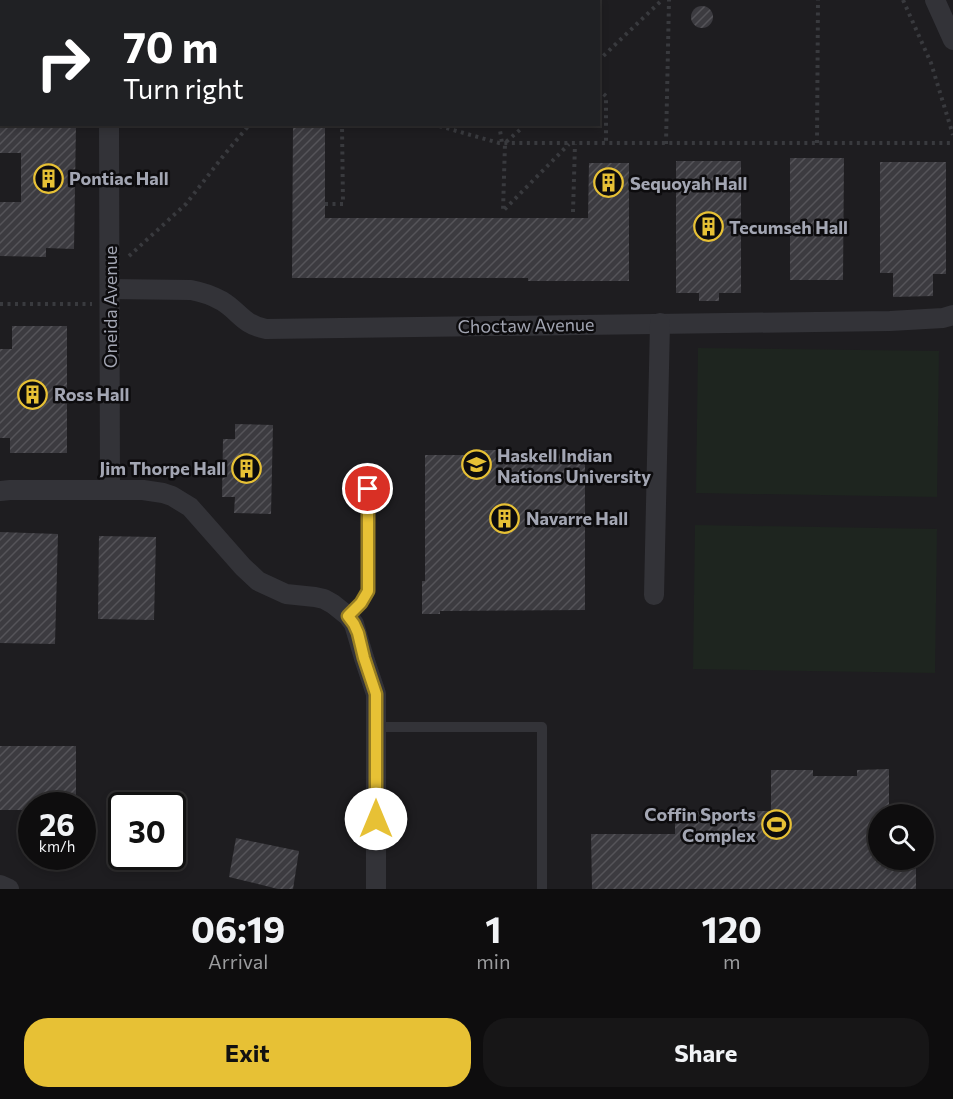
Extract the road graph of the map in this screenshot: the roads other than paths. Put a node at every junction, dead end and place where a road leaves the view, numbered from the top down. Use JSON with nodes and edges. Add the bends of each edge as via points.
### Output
{"nodes":[{"id":1,"x":935,"y":0,"type":"edge"},
{"id":2,"x":953,"y":40,"type":"edge"},
{"id":3,"x":109,"y":126,"type":"edge"},
{"id":4,"x":110,"y":290,"type":"junction"},
{"id":5,"x":953,"y":315,"type":"edge"},
{"id":6,"x":660,"y":323,"type":"junction"},
{"id":7,"x":368,"y":466,"type":"dead end"},
{"id":8,"x":110,"y":490,"type":"junction"},
{"id":9,"x":0,"y":492,"type":"edge"},
{"id":10,"x":654,"y":595,"type":"dead end"},
{"id":11,"x":348,"y":616,"type":"junction"},
{"id":12,"x":376,"y":727,"type":"junction"},
{"id":13,"x":0,"y":885,"type":"edge"},
{"id":14,"x":9,"y":889,"type":"edge"},
{"id":15,"x":376,"y":889,"type":"edge"},
{"id":16,"x":542,"y":889,"type":"edge"}],
"edges":[{"from":1,"to":2,"type":"street"},
{"from":3,"to":4,"type":"street","name":"Oneida Avenue"},
{"from":4,"to":6,"type":"street","name":"Choctaw Avenue","via":[[201,292],[220,300],[247,322],[266,329]]},
{"from":4,"to":8,"type":"street","name":"Oneida Avenue"},
{"from":5,"to":6,"type":"street","name":"Choctaw Avenue","via":[[890,321]]},
{"from":6,"to":10,"type":"street"},
{"from":7,"to":11,"type":"lane","via":[[368,591]]},
{"from":8,"to":9,"type":"street"},
{"from":8,"to":11,"type":"street","via":[[143,490],[172,496],[190,507],[258,581],[286,594],[324,599]]},
{"from":11,"to":12,"type":"street","via":[[358,633],[376,694]]},
{"from":12,"to":15,"type":"street"},
{"from":12,"to":16,"type":"lane","via":[[542,727]]},
{"from":13,"to":14,"type":"street"}]}
